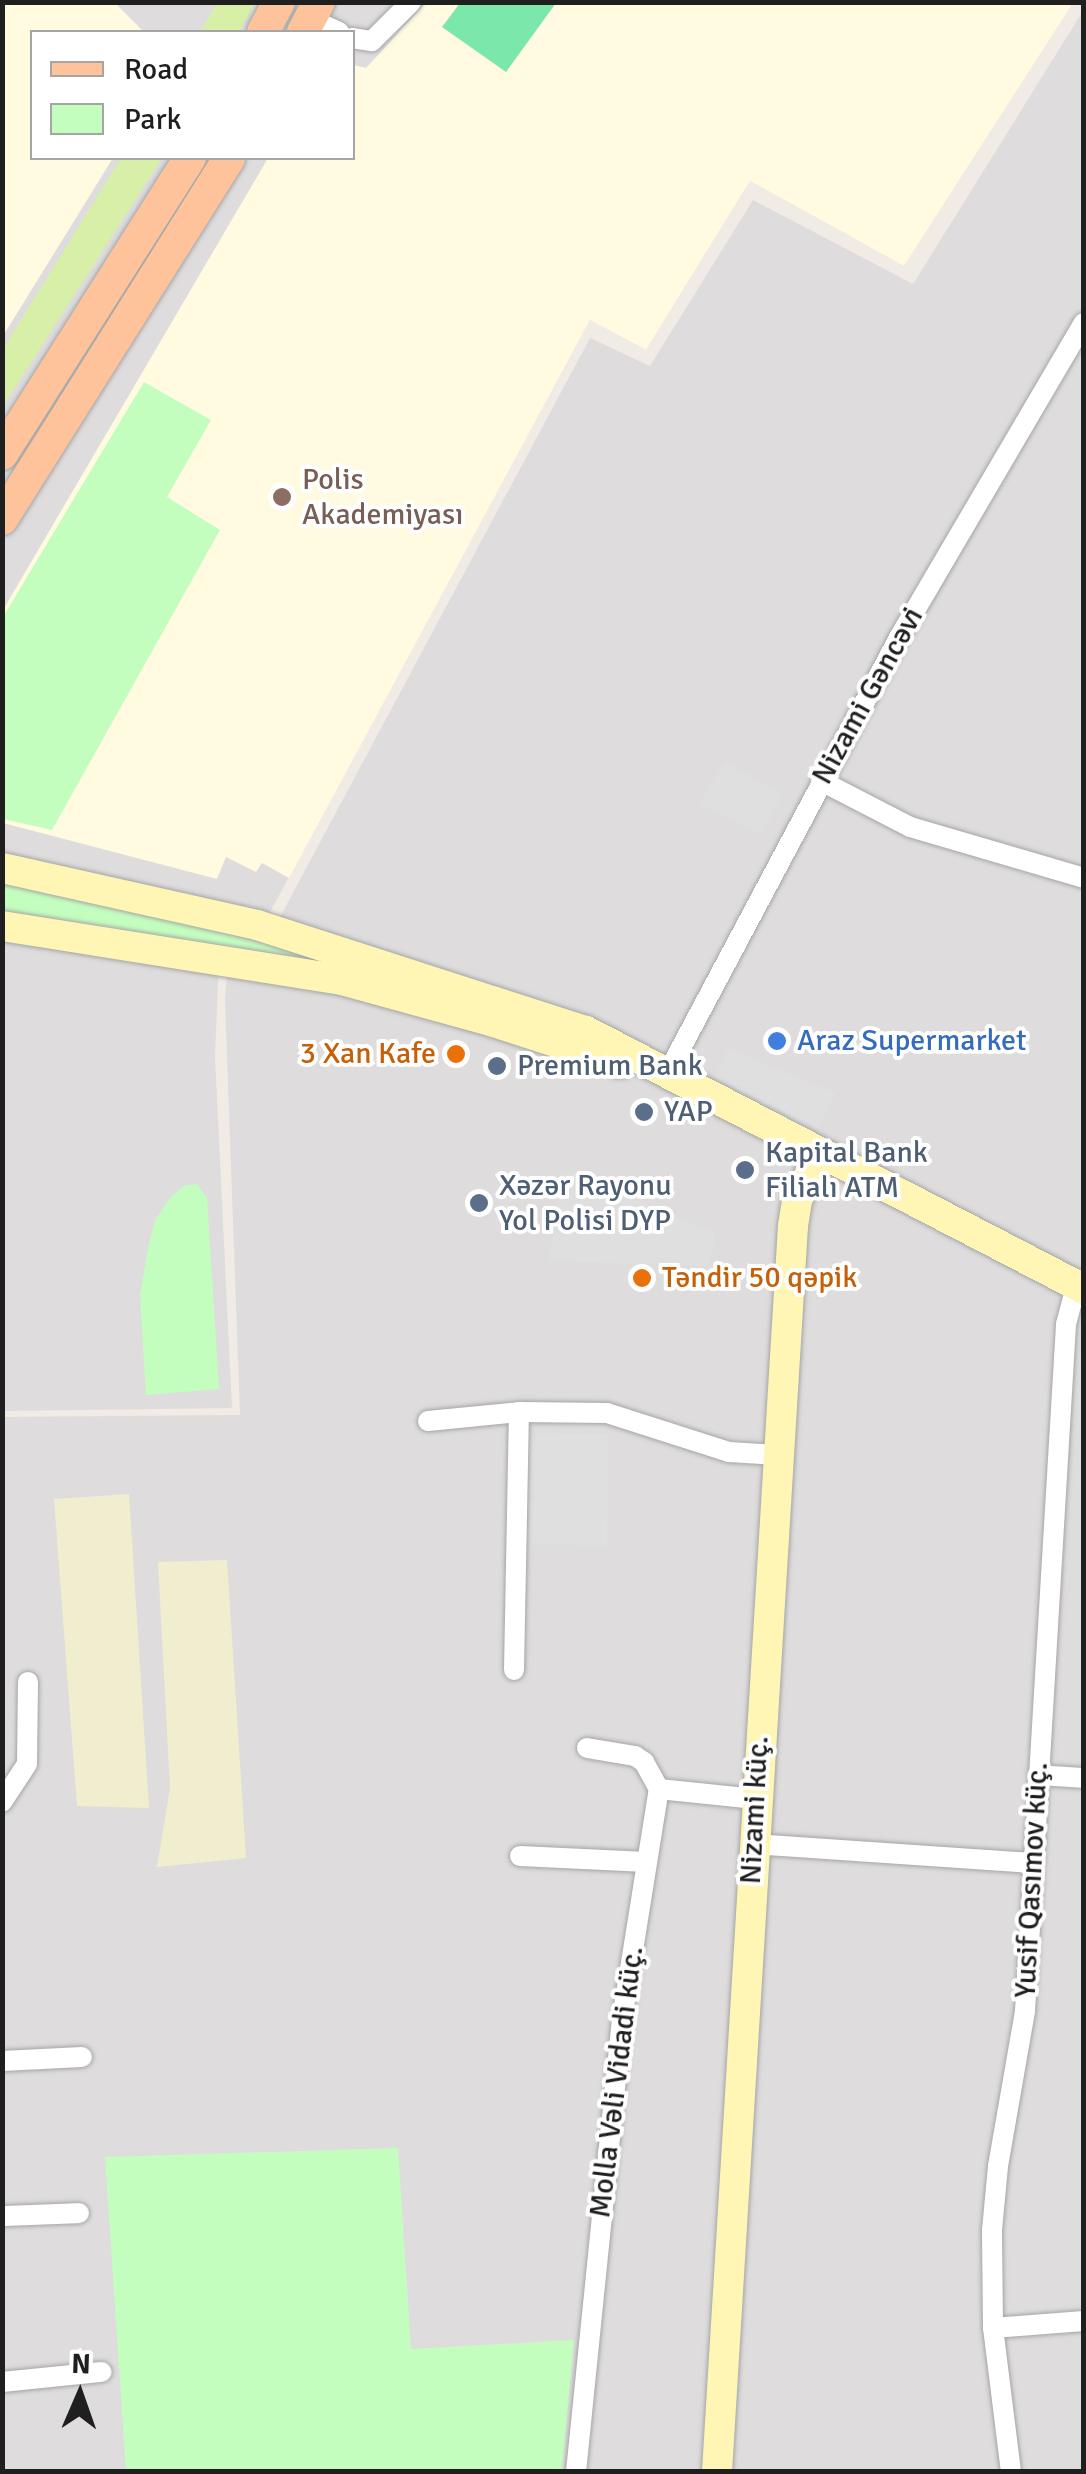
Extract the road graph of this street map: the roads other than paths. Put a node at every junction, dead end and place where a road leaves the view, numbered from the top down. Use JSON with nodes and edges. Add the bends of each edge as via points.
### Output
{"nodes":[{"id":1,"x":410,"y":2,"type":"edge"},
{"id":2,"x":355,"y":38,"type":"edge"},
{"id":3,"x":189,"y":160,"type":"edge"},
{"id":4,"x":228,"y":160,"type":"edge"},
{"id":5,"x":1084,"y":323,"type":"edge"},
{"id":6,"x":2,"y":454,"type":"edge"},
{"id":7,"x":2,"y":519,"type":"edge"},
{"id":8,"x":821,"y":781,"type":"junction"},
{"id":9,"x":2,"y":868,"type":"edge"},
{"id":10,"x":1084,"y":878,"type":"edge"},
{"id":11,"x":2,"y":926,"type":"edge"},
{"id":12,"x":666,"y":1076,"type":"junction"},
{"id":13,"x":819,"y":1155,"type":"junction"},
{"id":14,"x":1080,"y":1287,"type":"edge"},
{"id":15,"x":519,"y":1412,"type":"junction"},
{"id":16,"x":428,"y":1421,"type":"dead end"},
{"id":17,"x":778,"y":1455,"type":"junction"},
{"id":18,"x":514,"y":1670,"type":"dead end"},
{"id":19,"x":28,"y":1682,"type":"dead end"},
{"id":20,"x":587,"y":1748,"type":"dead end"},
{"id":21,"x":1038,"y":1775,"type":"junction"},
{"id":22,"x":1084,"y":1778,"type":"edge"},
{"id":23,"x":659,"y":1789,"type":"junction"},
{"id":24,"x":755,"y":1799,"type":"junction"},
{"id":25,"x":2,"y":1802,"type":"edge"},
{"id":26,"x":753,"y":1844,"type":"junction"},
{"id":27,"x":520,"y":1856,"type":"dead end"},
{"id":28,"x":647,"y":1862,"type":"junction"},
{"id":29,"x":1034,"y":1863,"type":"junction"},
{"id":30,"x":82,"y":2057,"type":"dead end"},
{"id":31,"x":2,"y":2061,"type":"edge"},
{"id":32,"x":79,"y":2213,"type":"dead end"},
{"id":33,"x":2,"y":2216,"type":"edge"},
{"id":34,"x":1084,"y":2321,"type":"edge"},
{"id":35,"x":993,"y":2328,"type":"junction"},
{"id":36,"x":101,"y":2372,"type":"dead end"},
{"id":37,"x":2,"y":2382,"type":"edge"},
{"id":38,"x":576,"y":2472,"type":"edge"},
{"id":39,"x":717,"y":2472,"type":"edge"},
{"id":40,"x":1011,"y":2472,"type":"edge"}],
"edges":[{"from":1,"to":2,"type":"street","via":[[372,41]]},
{"from":3,"to":6,"type":"main road"},
{"from":4,"to":7,"type":"main road"},
{"from":5,"to":8,"type":"street","name":"Nizami Gəncəvi"},
{"from":8,"to":10,"type":"street","via":[[910,827]]},
{"from":8,"to":12,"type":"street","name":"Nizami Gəncəvi"},
{"from":9,"to":12,"type":"main road","via":[[350,952],[586,1031]]},
{"from":11,"to":12,"type":"main road","via":[[342,980]]},
{"from":12,"to":13,"type":"main road"},
{"from":13,"to":14,"type":"main road"},
{"from":13,"to":17,"type":"main road","name":"Nizami küç.","via":[[794,1211]]},
{"from":14,"to":21,"type":"street","name":"Yusif Qasımov küç.","via":[[1066,1324]]},
{"from":15,"to":16,"type":"street"},
{"from":15,"to":17,"type":"street","via":[[607,1413],[730,1452]]},
{"from":15,"to":18,"type":"street"},
{"from":17,"to":24,"type":"main road","name":"Nizami küç."},
{"from":19,"to":25,"type":"street","via":[[27,1764]]},
{"from":20,"to":23,"type":"street","via":[[634,1756]]},
{"from":21,"to":22,"type":"street"},
{"from":21,"to":29,"type":"street","name":"Yusif Qasımov küç."},
{"from":23,"to":24,"type":"street"},
{"from":23,"to":28,"type":"street","name":"Molla Vəli Vidadi küç."},
{"from":24,"to":26,"type":"main road","name":"Nizami küç."},
{"from":26,"to":29,"type":"street"},
{"from":26,"to":39,"type":"main road","name":"Nizami küç."},
{"from":27,"to":28,"type":"street"},
{"from":28,"to":38,"type":"street","name":"Molla Vəli Vidadi küç.","via":[[622,2018]]},
{"from":29,"to":35,"type":"street","name":"Yusif Qasımov küç.","via":[[1025,2011],[994,2200]]},
{"from":30,"to":31,"type":"street"},
{"from":32,"to":33,"type":"street"},
{"from":34,"to":35,"type":"street"},
{"from":35,"to":40,"type":"street","name":"Yusif Qasımov küç."},
{"from":36,"to":37,"type":"street"}]}
